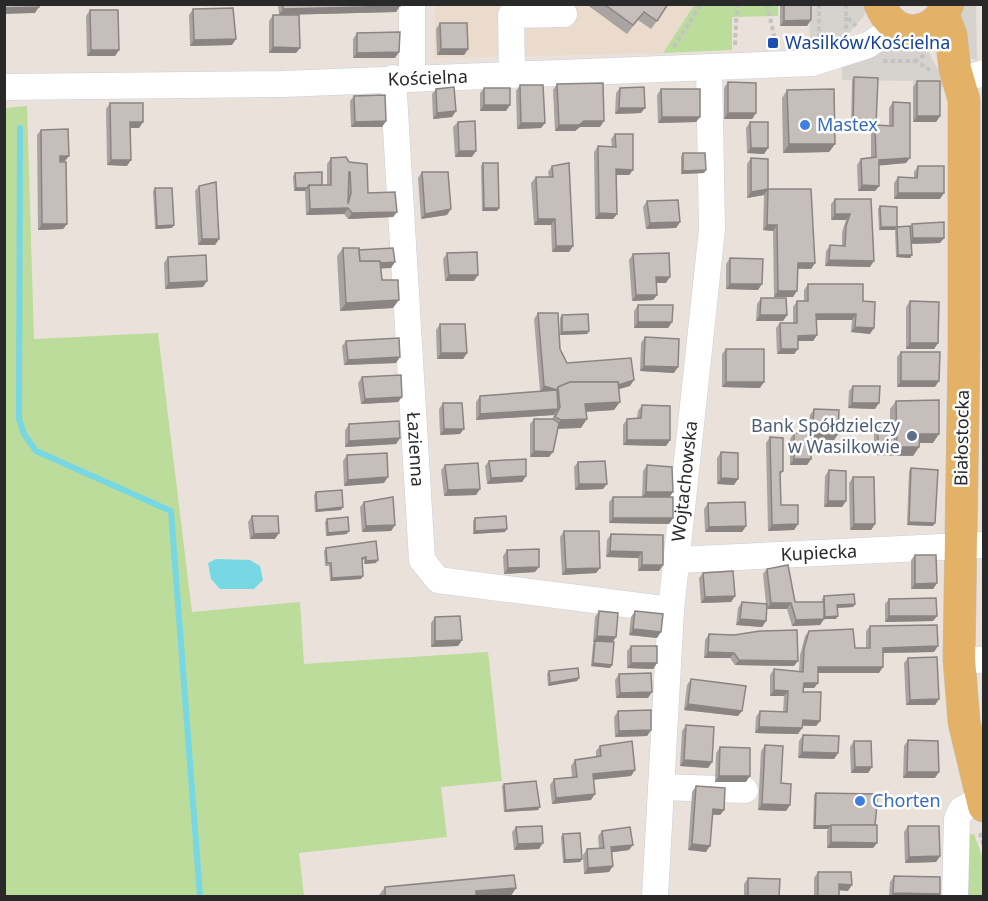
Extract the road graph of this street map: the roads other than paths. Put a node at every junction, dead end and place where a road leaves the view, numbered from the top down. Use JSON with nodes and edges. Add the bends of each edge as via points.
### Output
{"nodes":[{"id":1,"x":412,"y":4,"type":"edge"},
{"id":2,"x":564,"y":14,"type":"dead end"},
{"id":3,"x":913,"y":15,"type":"edge"},
{"id":4,"x":709,"y":67,"type":"junction"},
{"id":5,"x":512,"y":74,"type":"junction"},
{"id":6,"x":966,"y":74,"type":"edge"},
{"id":7,"x":403,"y":78,"type":"junction"},
{"id":8,"x":4,"y":87,"type":"edge"},
{"id":9,"x":972,"y":546,"type":"edge"},
{"id":10,"x":677,"y":560,"type":"junction"},
{"id":11,"x":671,"y":610,"type":"junction"},
{"id":12,"x":971,"y":659,"type":"edge"},
{"id":13,"x":661,"y":787,"type":"junction"},
{"id":14,"x":745,"y":790,"type":"dead end"},
{"id":15,"x":982,"y":803,"type":"edge"},
{"id":16,"x":655,"y":897,"type":"edge"},
{"id":17,"x":955,"y":897,"type":"edge"}],
"edges":[{"from":1,"to":7,"type":"street","name":"Łazienna"},
{"from":2,"to":5,"type":"street","via":[[511,15]]},
{"from":3,"to":4,"type":"street","name":"Kościelna","via":[[877,41],[812,63]]},
{"from":3,"to":6,"type":"main road","name":"Białostocka"},
{"from":4,"to":5,"type":"street","name":"Kościelna"},
{"from":4,"to":10,"type":"street","name":"Wojtachowska","via":[[712,229]]},
{"from":5,"to":7,"type":"street","name":"Kościelna"},
{"from":6,"to":9,"type":"main road","name":"Białostocka","via":[[964,171]]},
{"from":7,"to":8,"type":"street","name":"Kościelna","via":[[283,84]]},
{"from":7,"to":11,"type":"street","name":"Łazienna","via":[[422,560],[438,580]]},
{"from":9,"to":10,"type":"street","name":"Kupiecka"},
{"from":9,"to":12,"type":"main road","name":"Białostocka"},
{"from":10,"to":11,"type":"street","name":"Wojtachowska"},
{"from":11,"to":13,"type":"street","name":"Wojtachowska"},
{"from":12,"to":15,"type":"main road","name":"Białostocka","via":[[964,722]]},
{"from":13,"to":14,"type":"street"},
{"from":13,"to":16,"type":"street","name":"Wojtachowska"},
{"from":15,"to":17,"type":"street","via":[[960,810],[957,819]]}]}
